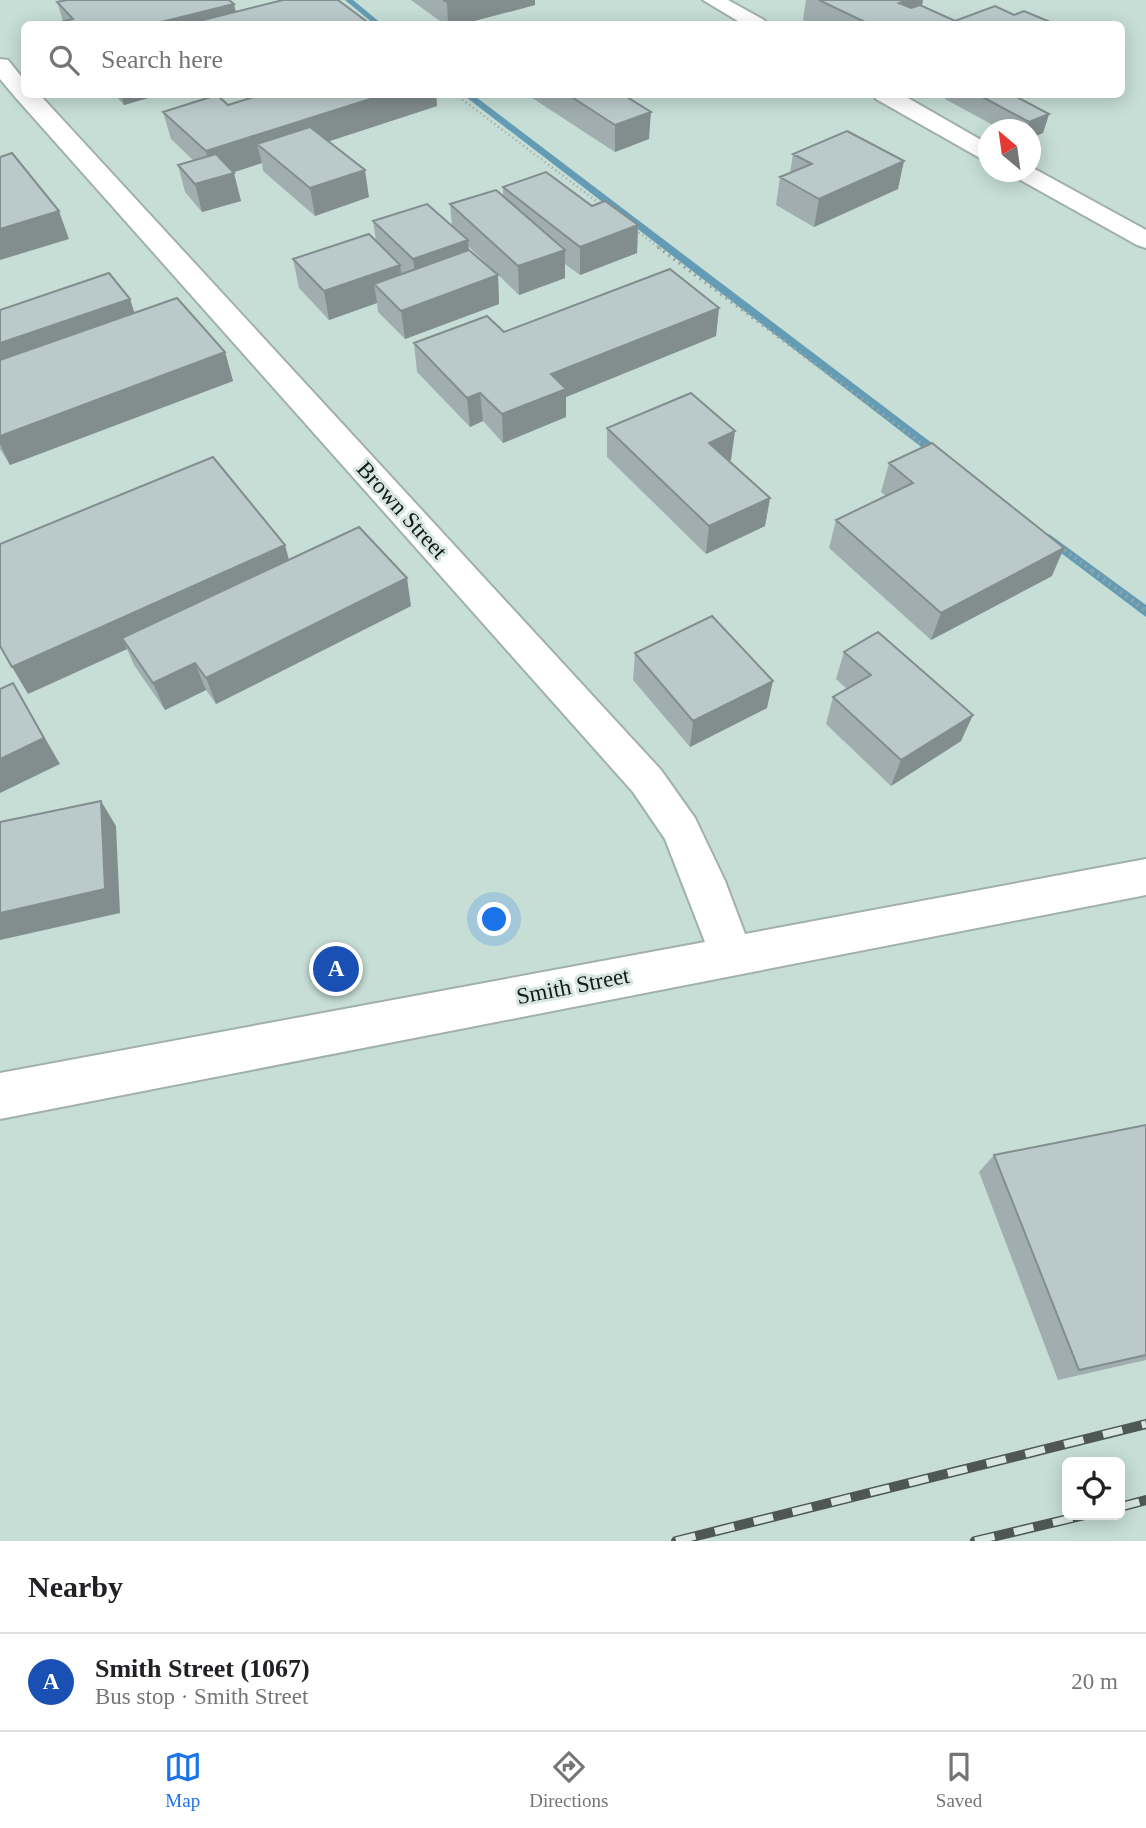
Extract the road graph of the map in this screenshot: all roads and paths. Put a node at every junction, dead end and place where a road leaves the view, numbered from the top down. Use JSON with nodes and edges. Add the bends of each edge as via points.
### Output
{"nodes":[{"id":1,"x":713,"y":0,"type":"edge"},
{"id":2,"x":752,"y":21,"type":"edge"},
{"id":3,"x":0,"y":65,"type":"edge"},
{"id":4,"x":20,"y":97,"type":"edge"},
{"id":5,"x":460,"y":98,"type":"edge"},
{"id":6,"x":891,"y":98,"type":"edge"},
{"id":7,"x":978,"y":146,"type":"edge"},
{"id":8,"x":1041,"y":182,"type":"edge"},
{"id":9,"x":611,"y":212,"type":"edge"},
{"id":10,"x":634,"y":229,"type":"edge"},
{"id":11,"x":1146,"y":240,"type":"edge"},
{"id":12,"x":934,"y":453,"type":"edge"},
{"id":13,"x":1057,"y":544,"type":"edge"},
{"id":14,"x":1146,"y":611,"type":"edge"},
{"id":15,"x":1146,"y":877,"type":"edge"},
{"id":16,"x":732,"y":956,"type":"junction"},
{"id":17,"x":0,"y":1096,"type":"edge"}],
"edges":[{"from":1,"to":2,"type":"street"},
{"from":3,"to":4,"type":"street","name":"Brown Street"},
{"from":4,"to":16,"type":"street","name":"Brown Street","via":[[647,781],[681,830]]},
{"from":5,"to":9,"type":"path"},
{"from":6,"to":7,"type":"street"},
{"from":8,"to":11,"type":"street"},
{"from":10,"to":12,"type":"path"},
{"from":13,"to":14,"type":"path"},
{"from":15,"to":16,"type":"street","name":"Smith Street"},
{"from":16,"to":17,"type":"street","name":"Smith Street"}]}
